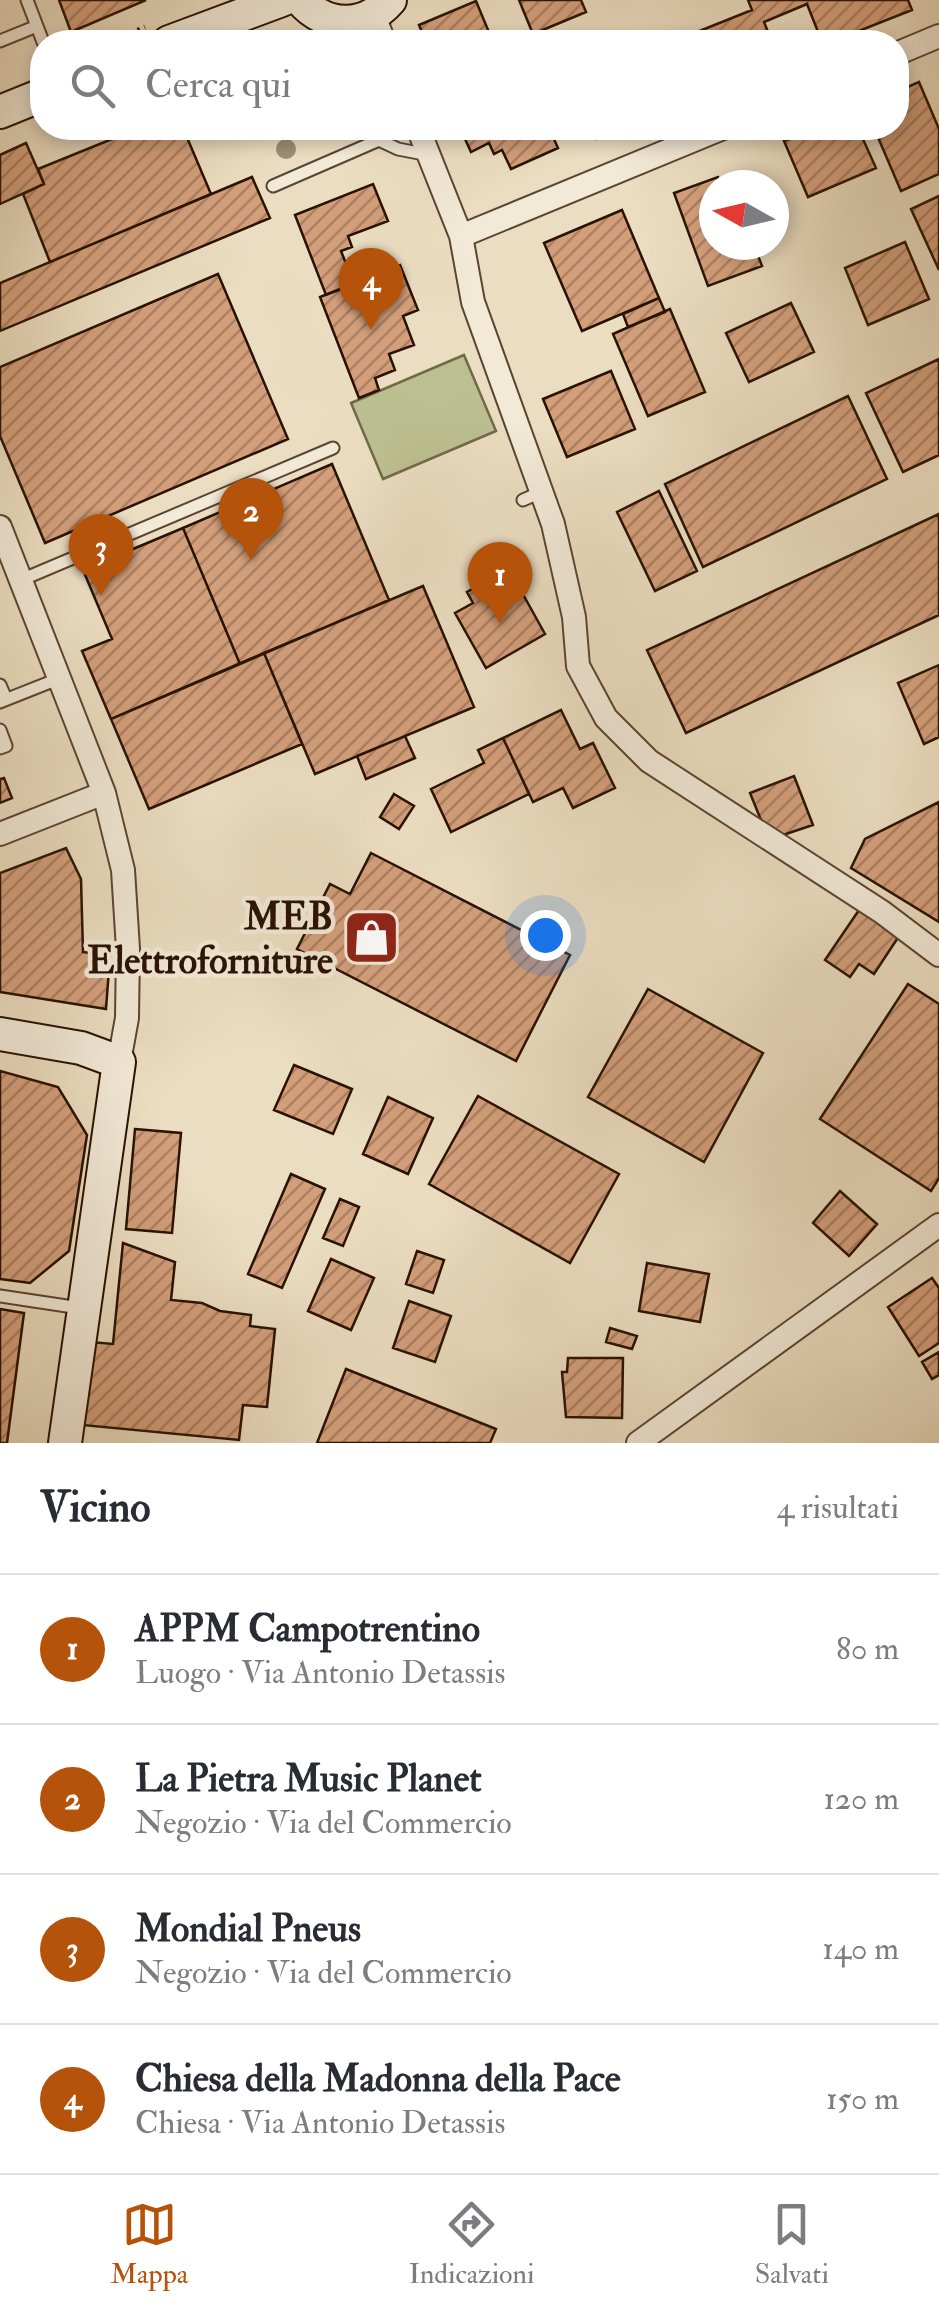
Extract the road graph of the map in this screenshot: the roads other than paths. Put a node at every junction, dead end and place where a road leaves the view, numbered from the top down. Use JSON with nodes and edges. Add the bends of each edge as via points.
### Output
{"nodes":[{"id":1,"x":27,"y":0,"type":"edge"},
{"id":2,"x":282,"y":0,"type":"edge"},
{"id":3,"x":302,"y":0,"type":"edge"},
{"id":4,"x":383,"y":19,"type":"edge"},
{"id":5,"x":36,"y":26,"type":"junction"},
{"id":6,"x":38,"y":30,"type":"edge"},
{"id":7,"x":201,"y":30,"type":"edge"},
{"id":8,"x":939,"y":36,"type":"edge"},
{"id":9,"x":0,"y":41,"type":"edge"},
{"id":10,"x":909,"y":49,"type":"edge"},
{"id":11,"x":30,"y":100,"type":"edge"},
{"id":12,"x":0,"y":112,"type":"edge"},
{"id":13,"x":423,"y":140,"type":"edge"},
{"id":14,"x":694,"y":140,"type":"edge"},
{"id":15,"x":429,"y":155,"type":"junction"},
{"id":16,"x":273,"y":186,"type":"dead end"},
{"id":17,"x":462,"y":236,"type":"junction"},
{"id":18,"x":333,"y":448,"type":"dead end"},
{"id":19,"x":0,"y":527,"type":"edge"},
{"id":20,"x":20,"y":580,"type":"junction"},
{"id":21,"x":58,"y":679,"type":"junction"},
{"id":22,"x":0,"y":685,"type":"edge"},
{"id":23,"x":3,"y":701,"type":"edge"},
{"id":24,"x":0,"y":730,"type":"edge"},
{"id":25,"x":0,"y":748,"type":"edge"},
{"id":26,"x":104,"y":793,"type":"junction"},
{"id":27,"x":0,"y":834,"type":"edge"},
{"id":28,"x":939,"y":954,"type":"edge"},
{"id":29,"x":0,"y":1034,"type":"edge"},
{"id":30,"x":119,"y":1062,"type":"junction"},
{"id":31,"x":939,"y":1225,"type":"edge"},
{"id":32,"x":0,"y":1296,"type":"edge"},
{"id":33,"x":84,"y":1309,"type":"junction"},
{"id":34,"x":65,"y":1443,"type":"edge"},
{"id":35,"x":638,"y":1443,"type":"edge"}],
"edges":[{"from":1,"to":5,"type":"lane"},
{"from":2,"to":7,"type":"street"},
{"from":3,"to":4,"type":"street","via":[[329,20]]},
{"from":5,"to":6,"type":"lane"},
{"from":5,"to":9,"type":"lane"},
{"from":8,"to":10,"type":"street"},
{"from":11,"to":12,"type":"street"},
{"from":13,"to":15,"type":"street"},
{"from":14,"to":17,"type":"street"},
{"from":15,"to":16,"type":"lane","via":[[379,140]]},
{"from":15,"to":17,"type":"street"},
{"from":17,"to":28,"type":"street","via":[[473,302],[532,496],[553,524],[578,666],[606,718],[648,762]]},
{"from":18,"to":20,"type":"lane"},
{"from":19,"to":20,"type":"street"},
{"from":20,"to":21,"type":"street"},
{"from":21,"to":23,"type":"lane"},
{"from":21,"to":26,"type":"street"},
{"from":22,"to":23,"type":"lane"},
{"from":24,"to":25,"type":"lane","via":[[6,746]]},
{"from":26,"to":27,"type":"street"},
{"from":26,"to":30,"type":"street","via":[[123,870],[128,949]]},
{"from":29,"to":30,"type":"street"},
{"from":30,"to":33,"type":"street"},
{"from":31,"to":35,"type":"street"},
{"from":32,"to":33,"type":"lane"},
{"from":33,"to":34,"type":"street"}]}
